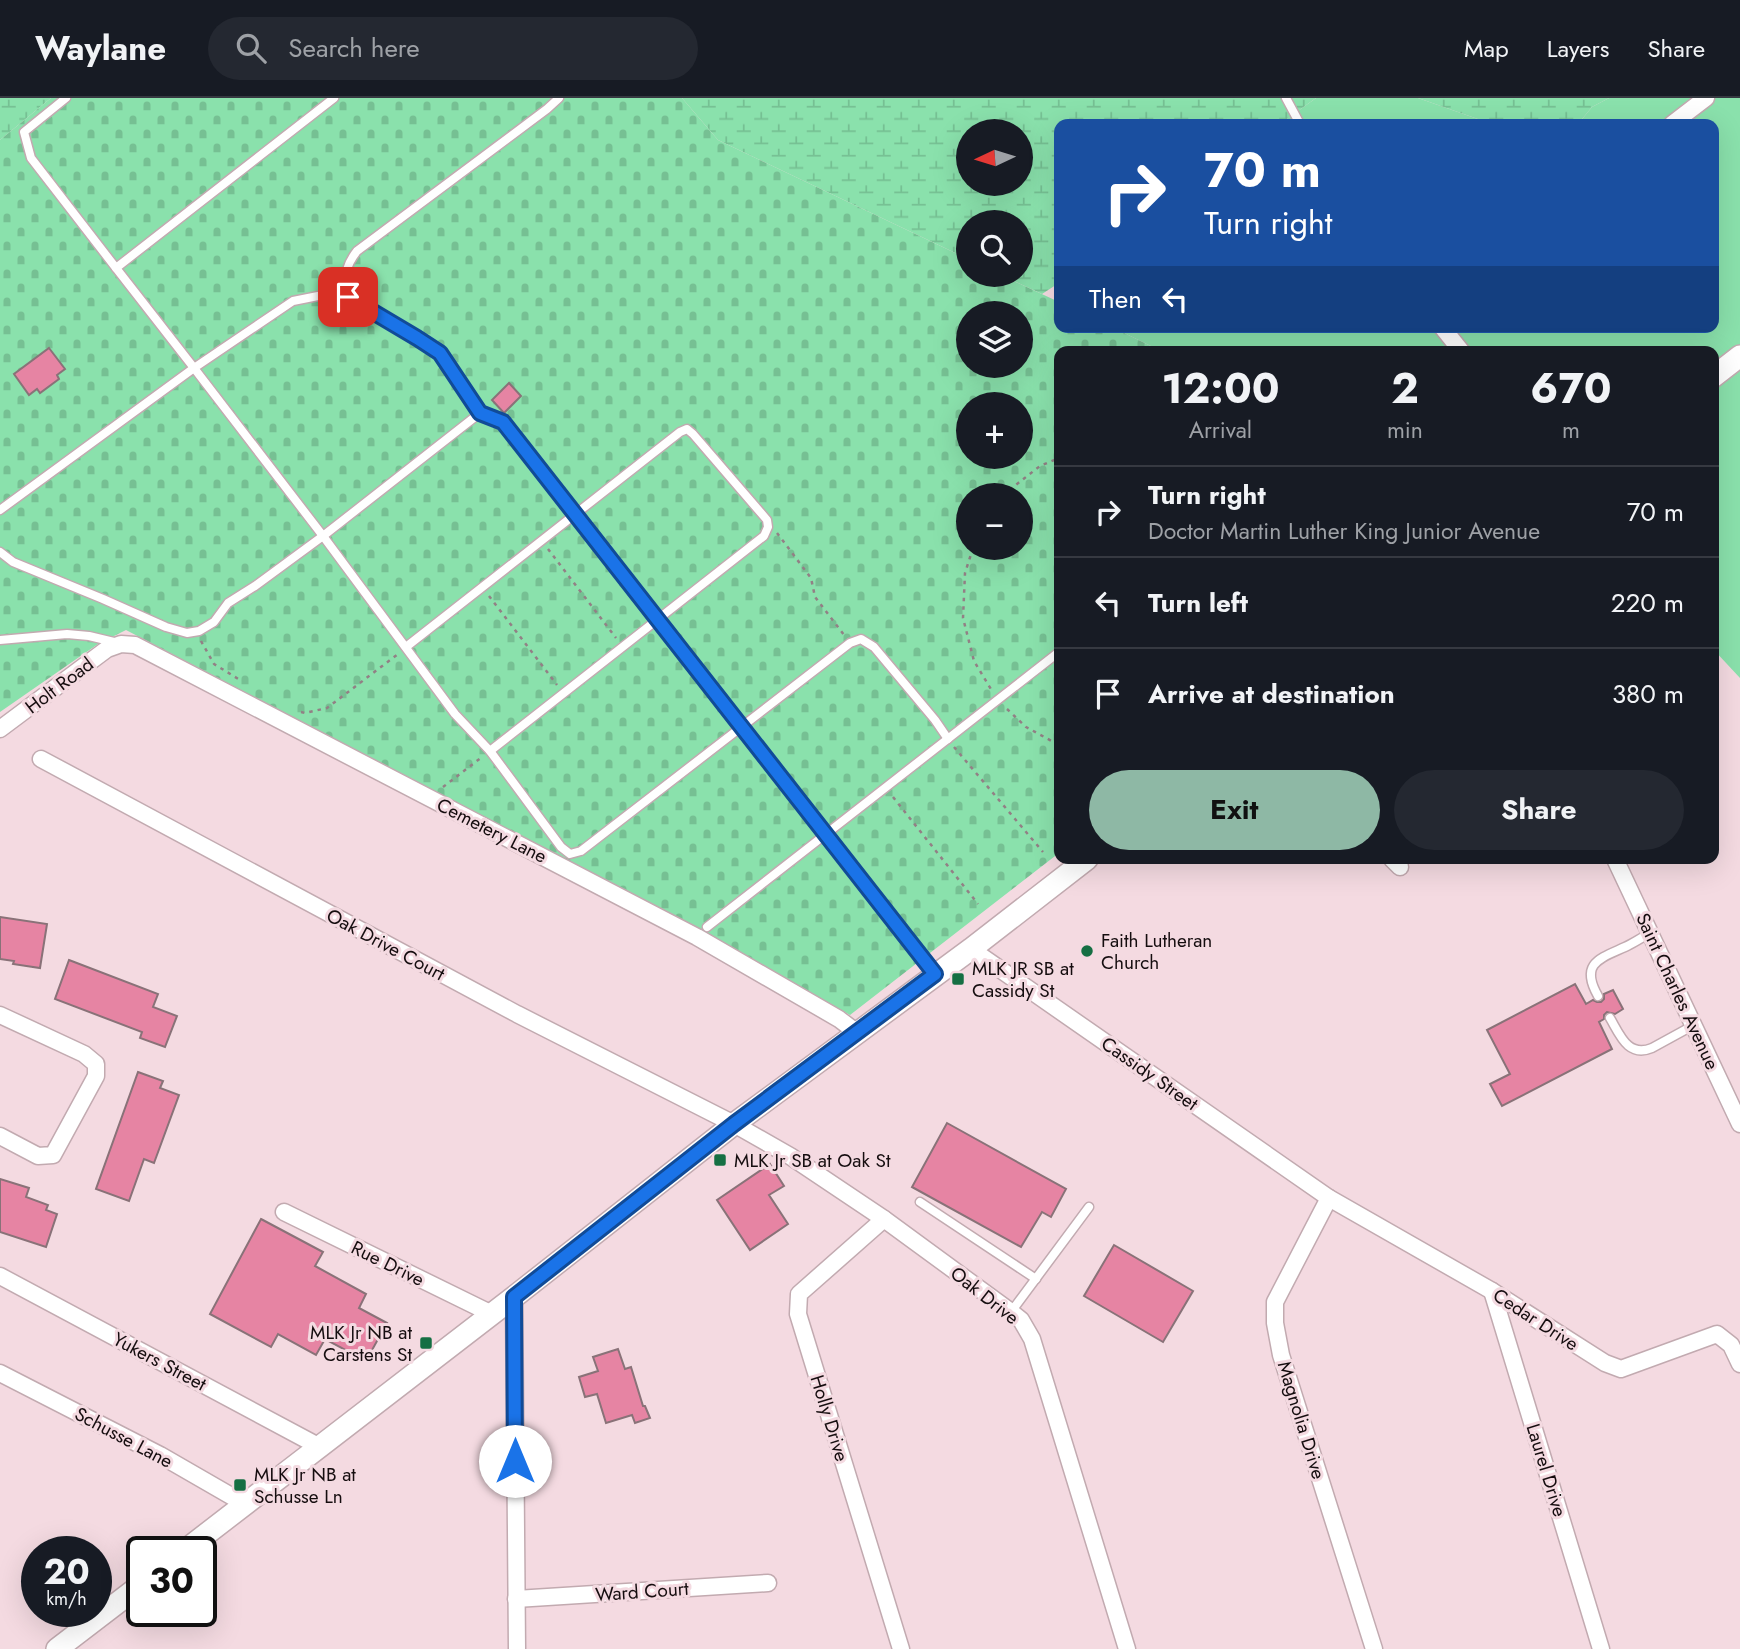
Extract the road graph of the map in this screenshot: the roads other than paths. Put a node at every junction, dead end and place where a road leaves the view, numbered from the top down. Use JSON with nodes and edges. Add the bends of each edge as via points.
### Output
{"nodes":[{"id":1,"x":66,"y":98,"type":"edge"},
{"id":2,"x":334,"y":98,"type":"edge"},
{"id":3,"x":559,"y":98,"type":"edge"},
{"id":4,"x":1286,"y":98,"type":"edge"},
{"id":5,"x":1706,"y":98,"type":"edge"},
{"id":6,"x":1297,"y":119,"type":"edge"},
{"id":7,"x":1679,"y":119,"type":"edge"},
{"id":8,"x":116,"y":268,"type":"junction"},
{"id":9,"x":348,"y":297,"type":"junction"},
{"id":10,"x":1740,"y":356,"type":"edge"},
{"id":11,"x":194,"y":368,"type":"junction"},
{"id":12,"x":1719,"y":372,"type":"edge"},
{"id":13,"x":480,"y":413,"type":"junction"},
{"id":14,"x":0,"y":510,"type":"edge"},
{"id":15,"x":575,"y":514,"type":"junction"},
{"id":16,"x":323,"y":536,"type":"junction"},
{"id":17,"x":0,"y":552,"type":"edge"},
{"id":18,"x":657,"y":620,"type":"junction"},
{"id":19,"x":0,"y":640,"type":"edge"},
{"id":20,"x":121,"y":644,"type":"junction"},
{"id":21,"x":406,"y":647,"type":"junction"},
{"id":22,"x":1054,"y":656,"type":"edge"},
{"id":23,"x":742,"y":727,"type":"junction"},
{"id":24,"x":0,"y":729,"type":"edge"},
{"id":25,"x":948,"y":739,"type":"junction"},
{"id":26,"x":490,"y":751,"type":"junction"},
{"id":27,"x":41,"y":759,"type":"dead end"},
{"id":28,"x":826,"y":835,"type":"junction"},
{"id":29,"x":1081,"y":864,"type":"edge"},
{"id":30,"x":1617,"y":864,"type":"edge"},
{"id":31,"x":707,"y":927,"type":"dead end"},
{"id":32,"x":1651,"y":933,"type":"junction"},
{"id":33,"x":971,"y":949,"type":"junction"},
{"id":34,"x":935,"y":974,"type":"junction"},
{"id":35,"x":1598,"y":996,"type":"dead end"},
{"id":36,"x":0,"y":1015,"type":"edge"},
{"id":37,"x":1610,"y":1018,"type":"dead end"},
{"id":38,"x":1694,"y":1025,"type":"junction"},
{"id":39,"x":856,"y":1032,"type":"junction"},
{"id":40,"x":734,"y":1124,"type":"junction"},
{"id":41,"x":1740,"y":1124,"type":"edge"},
{"id":42,"x":0,"y":1136,"type":"edge"},
{"id":43,"x":1329,"y":1198,"type":"junction"},
{"id":44,"x":920,"y":1202,"type":"dead end"},
{"id":45,"x":1089,"y":1207,"type":"dead end"},
{"id":46,"x":284,"y":1212,"type":"dead end"},
{"id":47,"x":884,"y":1219,"type":"junction"},
{"id":48,"x":0,"y":1276,"type":"edge"},
{"id":49,"x":1036,"y":1279,"type":"junction"},
{"id":50,"x":1492,"y":1291,"type":"junction"},
{"id":51,"x":514,"y":1297,"type":"junction"},
{"id":52,"x":1011,"y":1312,"type":"junction"},
{"id":53,"x":492,"y":1314,"type":"junction"},
{"id":54,"x":1740,"y":1364,"type":"edge"},
{"id":55,"x":0,"y":1373,"type":"edge"},
{"id":56,"x":320,"y":1447,"type":"junction"},
{"id":57,"x":245,"y":1504,"type":"junction"},
{"id":58,"x":204,"y":1536,"type":"edge"},
{"id":59,"x":768,"y":1583,"type":"dead end"},
{"id":60,"x":126,"y":1596,"type":"edge"},
{"id":61,"x":516,"y":1599,"type":"junction"},
{"id":62,"x":57,"y":1649,"type":"edge"},
{"id":63,"x":517,"y":1649,"type":"edge"},
{"id":64,"x":901,"y":1649,"type":"edge"},
{"id":65,"x":1127,"y":1649,"type":"edge"},
{"id":66,"x":1374,"y":1649,"type":"edge"},
{"id":67,"x":1601,"y":1649,"type":"edge"}],
"edges":[{"from":1,"to":8,"type":"lane","via":[[24,132],[27,145],[31,158]]},
{"from":2,"to":8,"type":"lane"},
{"from":3,"to":9,"type":"lane","via":[[357,251],[345,274]]},
{"from":4,"to":6,"type":"lane"},
{"from":5,"to":7,"type":"street"},
{"from":8,"to":11,"type":"lane"},
{"from":9,"to":11,"type":"lane","via":[[293,300]]},
{"from":9,"to":13,"type":"lane","via":[[440,353]]},
{"from":10,"to":12,"type":"main road"},
{"from":11,"to":14,"type":"lane"},
{"from":11,"to":16,"type":"lane"},
{"from":13,"to":15,"type":"lane","via":[[503,422]]},
{"from":13,"to":16,"type":"lane"},
{"from":15,"to":18,"type":"lane"},
{"from":15,"to":18,"type":"lane","via":[[687,429],[767,520],[764,536]]},
{"from":15,"to":21,"type":"lane"},
{"from":16,"to":17,"type":"lane","via":[[228,603],[214,622],[187,633],[13,562]]},
{"from":16,"to":21,"type":"lane"},
{"from":18,"to":23,"type":"lane"},
{"from":18,"to":26,"type":"lane"},
{"from":19,"to":20,"type":"lane","via":[[67,635]]},
{"from":20,"to":24,"type":"street","name":"Holt Road","via":[[107,649]]},
{"from":20,"to":39,"type":"street","name":"Cemetery Lane","via":[[135,645],[697,937]]},
{"from":21,"to":26,"type":"lane"},
{"from":22,"to":25,"type":"lane"},
{"from":23,"to":25,"type":"lane","via":[[861,639],[874,647]]},
{"from":23,"to":26,"type":"lane","via":[[581,851],[570,853]]},
{"from":23,"to":28,"type":"lane"},
{"from":25,"to":28,"type":"lane"},
{"from":27,"to":40,"type":"street","name":"Oak Drive Court","via":[[517,1014]]},
{"from":28,"to":31,"type":"lane"},
{"from":28,"to":34,"type":"lane"},
{"from":29,"to":33,"type":"main road"},
{"from":30,"to":32,"type":"street","name":"Saint Charles Avenue"},
{"from":32,"to":35,"type":"lane","via":[[1596,961],[1591,978]]},
{"from":32,"to":38,"type":"street","name":"Saint Charles Avenue"},
{"from":33,"to":34,"type":"main road"},
{"from":33,"to":43,"type":"street","name":"Cassidy Street"},
{"from":34,"to":39,"type":"main road"},
{"from":36,"to":42,"type":"street","via":[[96,1064],[96,1076],[53,1155],[38,1156]]},
{"from":37,"to":38,"type":"lane","via":[[1627,1045],[1639,1051]]},
{"from":38,"to":41,"type":"street","name":"Saint Charles Avenue"},
{"from":39,"to":40,"type":"main road"},
{"from":40,"to":47,"type":"street","name":"Oak Drive"},
{"from":40,"to":51,"type":"main road"},
{"from":43,"to":50,"type":"street","name":"Cedar Drive"},
{"from":43,"to":66,"type":"street","name":"Magnolia Drive","via":[[1275,1302],[1275,1322],[1281,1355]]},
{"from":44,"to":49,"type":"lane"},
{"from":45,"to":49,"type":"lane"},
{"from":46,"to":53,"type":"street","name":"Rue Drive"},
{"from":47,"to":52,"type":"street","name":"Oak Drive"},
{"from":47,"to":64,"type":"street","name":"Holly Drive","via":[[799,1294],[798,1314]]},
{"from":48,"to":56,"type":"street","name":"Yukers Street"},
{"from":49,"to":52,"type":"lane"},
{"from":50,"to":54,"type":"street","name":"Cedar Drive","via":[[1621,1369],[1717,1334],[1731,1345]]},
{"from":50,"to":67,"type":"street","name":"Laurel Drive"},
{"from":51,"to":53,"type":"main road"},
{"from":51,"to":61,"type":"street"},
{"from":52,"to":65,"type":"street","name":"Oak Drive","via":[[1032,1339]]},
{"from":53,"to":56,"type":"main road"},
{"from":55,"to":57,"type":"street","name":"Schusse Lane"},
{"from":56,"to":57,"type":"main road"},
{"from":57,"to":58,"type":"main road"},
{"from":59,"to":61,"type":"street","name":"Ward Court"},
{"from":60,"to":62,"type":"main road"},
{"from":61,"to":63,"type":"street"}]}
